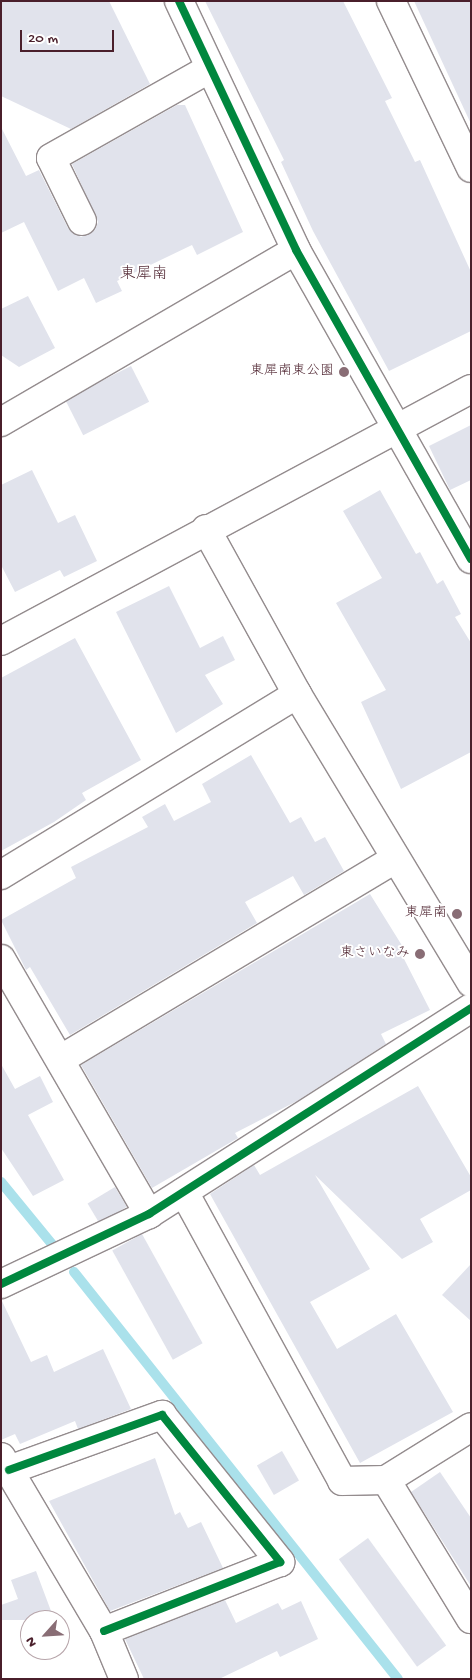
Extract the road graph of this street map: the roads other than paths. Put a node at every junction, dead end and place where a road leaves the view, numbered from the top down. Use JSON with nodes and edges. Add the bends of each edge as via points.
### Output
{"nodes":[{"id":1,"x":179,"y":1,"type":"edge"},
{"id":2,"x":391,"y":1,"type":"edge"},
{"id":3,"x":209,"y":69,"type":"junction"},
{"id":4,"x":471,"y":168,"type":"edge"},
{"id":5,"x":82,"y":221,"type":"dead end"},
{"id":6,"x":296,"y":250,"type":"junction"},
{"id":7,"x":471,"y":389,"type":"edge"},
{"id":8,"x":1,"y":422,"type":"edge"},
{"id":9,"x":397,"y":429,"type":"junction"},
{"id":10,"x":206,"y":529,"type":"junction"},
{"id":11,"x":471,"y":559,"type":"edge"},
{"id":12,"x":1,"y":641,"type":"edge"},
{"id":13,"x":297,"y":694,"type":"junction"},
{"id":14,"x":395,"y":859,"type":"junction"},
{"id":15,"x":1,"y":875,"type":"edge"},
{"id":16,"x":1,"y":959,"type":"edge"},
{"id":17,"x":471,"y":983,"type":"edge"},
{"id":18,"x":471,"y":1008,"type":"edge"},
{"id":19,"x":61,"y":1059,"type":"junction"},
{"id":20,"x":184,"y":1192,"type":"junction"},
{"id":21,"x":149,"y":1214,"type":"junction"},
{"id":22,"x":1,"y":1284,"type":"edge"},
{"id":23,"x":471,"y":1427,"type":"edge"},
{"id":24,"x":5,"y":1463,"type":"edge"},
{"id":25,"x":386,"y":1480,"type":"junction"},
{"id":26,"x":471,"y":1619,"type":"edge"},
{"id":27,"x":104,"y":1631,"type":"junction"},
{"id":28,"x":124,"y":1679,"type":"edge"}],
"edges":[{"from":1,"to":3,"type":"street"},
{"from":2,"to":4,"type":"street"},
{"from":3,"to":5,"type":"street","via":[[51,158]]},
{"from":3,"to":6,"type":"street"},
{"from":6,"to":8,"type":"street"},
{"from":6,"to":9,"type":"street"},
{"from":7,"to":9,"type":"street"},
{"from":9,"to":10,"type":"street"},
{"from":9,"to":11,"type":"street"},
{"from":10,"to":12,"type":"street"},
{"from":10,"to":13,"type":"street"},
{"from":13,"to":14,"type":"street"},
{"from":13,"to":15,"type":"street"},
{"from":14,"to":17,"type":"street"},
{"from":14,"to":19,"type":"street"},
{"from":16,"to":19,"type":"street"},
{"from":18,"to":20,"type":"street"},
{"from":19,"to":21,"type":"street"},
{"from":20,"to":21,"type":"street"},
{"from":20,"to":25,"type":"street","via":[[342,1481]]},
{"from":21,"to":22,"type":"street"},
{"from":23,"to":25,"type":"street"},
{"from":24,"to":27,"type":"street"},
{"from":24,"to":27,"type":"street","via":[[162,1415],[280,1562]]},
{"from":25,"to":26,"type":"street"},
{"from":27,"to":28,"type":"street"}]}
